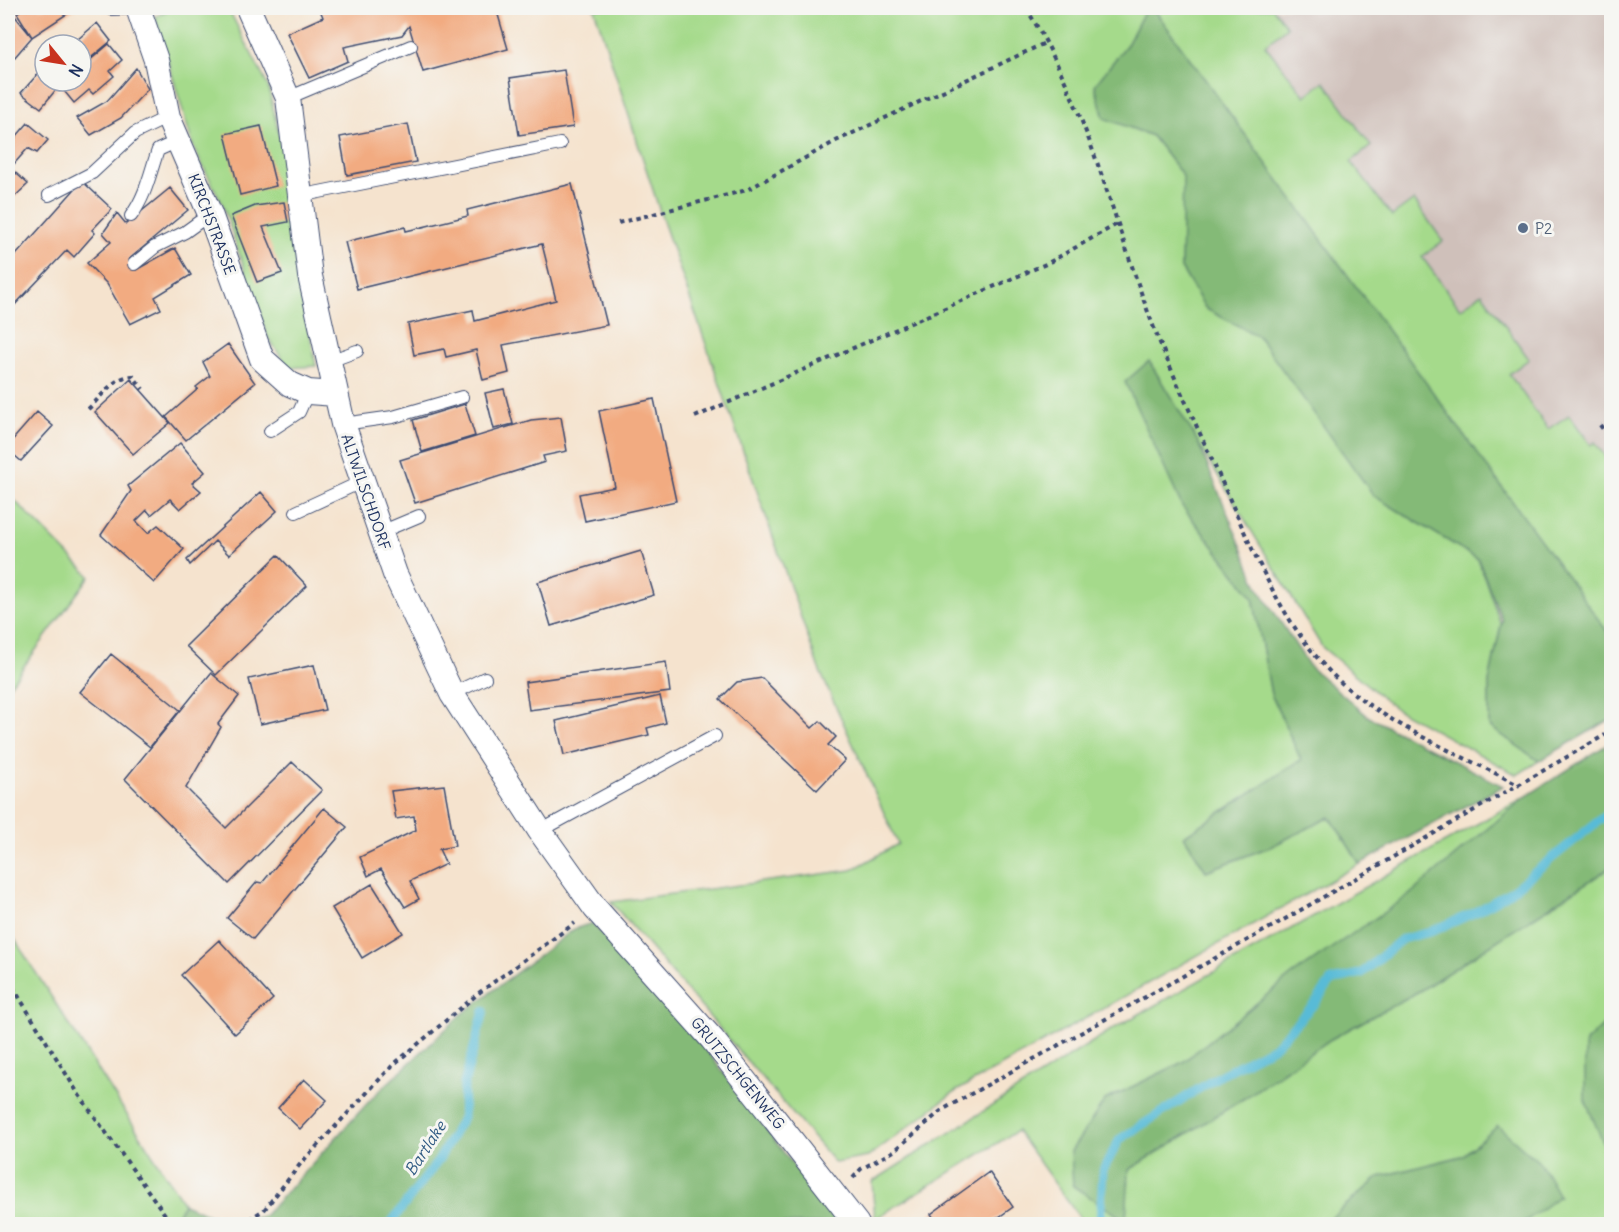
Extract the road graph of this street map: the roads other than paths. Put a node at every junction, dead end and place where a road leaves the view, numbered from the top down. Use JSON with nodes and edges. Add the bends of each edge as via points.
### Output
{"nodes":[{"id":1,"x":139,"y":8,"type":"edge"},
{"id":2,"x":248,"y":8,"type":"edge"},
{"id":3,"x":112,"y":9,"type":"edge"},
{"id":4,"x":411,"y":46,"type":"dead end"},
{"id":5,"x":288,"y":98,"type":"junction"},
{"id":6,"x":168,"y":117,"type":"junction"},
{"id":7,"x":178,"y":141,"type":"junction"},
{"id":8,"x":560,"y":144,"type":"dead end"},
{"id":9,"x":49,"y":195,"type":"dead end"},
{"id":10,"x":299,"y":195,"type":"junction"},
{"id":11,"x":210,"y":214,"type":"junction"},
{"id":12,"x":131,"y":216,"type":"dead end"},
{"id":13,"x":134,"y":264,"type":"dead end"},
{"id":14,"x":357,"y":351,"type":"dead end"},
{"id":15,"x":327,"y":362,"type":"junction"},
{"id":16,"x":308,"y":392,"type":"junction"},
{"id":17,"x":336,"y":394,"type":"junction"},
{"id":18,"x":462,"y":397,"type":"dead end"},
{"id":19,"x":343,"y":424,"type":"junction"},
{"id":20,"x":270,"y":431,"type":"dead end"},
{"id":21,"x":361,"y":482,"type":"junction"},
{"id":22,"x":296,"y":512,"type":"dead end"},
{"id":23,"x":419,"y":516,"type":"dead end"},
{"id":24,"x":381,"y":532,"type":"junction"},
{"id":25,"x":485,"y":678,"type":"dead end"},
{"id":26,"x":452,"y":694,"type":"junction"},
{"id":27,"x":715,"y":736,"type":"dead end"},
{"id":28,"x":540,"y":831,"type":"junction"},
{"id":29,"x":612,"y":926,"type":"joint"},
{"id":30,"x":857,"y":1224,"type":"edge"}],
"edges":[{"from":1,"to":3,"type":"lane"},
{"from":1,"to":6,"type":"street","name":"KIRCHSTRASSE","via":[[156,60]]},
{"from":2,"to":5,"type":"street","name":"ALTWILSCHDORF"},
{"from":4,"to":5,"type":"lane"},
{"from":5,"to":10,"type":"street","name":"ALTWILSCHDORF"},
{"from":6,"to":7,"type":"street","name":"KIRCHSTRASSE"},
{"from":6,"to":9,"type":"lane","via":[[135,133],[92,173]]},
{"from":7,"to":11,"type":"street","name":"KIRCHSTRASSE"},
{"from":7,"to":12,"type":"lane","via":[[158,150],[150,178]]},
{"from":8,"to":10,"type":"lane"},
{"from":10,"to":15,"type":"street","name":"ALTWILSCHDORF"},
{"from":11,"to":13,"type":"lane","via":[[154,247]]},
{"from":11,"to":16,"type":"street","name":"KIRCHSTRASSE","via":[[262,359],[290,384]]},
{"from":14,"to":15,"type":"lane"},
{"from":15,"to":17,"type":"street","name":"ALTWILSCHDORF"},
{"from":16,"to":17,"type":"street","name":"KIRCHSTRASSE"},
{"from":16,"to":20,"type":"lane","via":[[299,412]]},
{"from":17,"to":19,"type":"street","name":"ALTWILSCHDORF"},
{"from":18,"to":19,"type":"lane","via":[[393,417]]},
{"from":19,"to":21,"type":"street","name":"ALTWILSCHDORF"},
{"from":21,"to":22,"type":"lane"},
{"from":21,"to":24,"type":"street","name":"ALTWILSCHDORF"},
{"from":23,"to":24,"type":"lane"},
{"from":24,"to":26,"type":"street","name":"ALTWILSCHDORF","via":[[404,596]]},
{"from":25,"to":26,"type":"lane"},
{"from":26,"to":28,"type":"street","name":"ALTWILSCHDORF"},
{"from":27,"to":28,"type":"lane"},
{"from":28,"to":29,"type":"street","name":"ALTWILSCHDORF","via":[[595,909]]},
{"from":29,"to":30,"type":"street","name":"GRUTZSCHGENWEG","via":[[712,1039]]}]}
